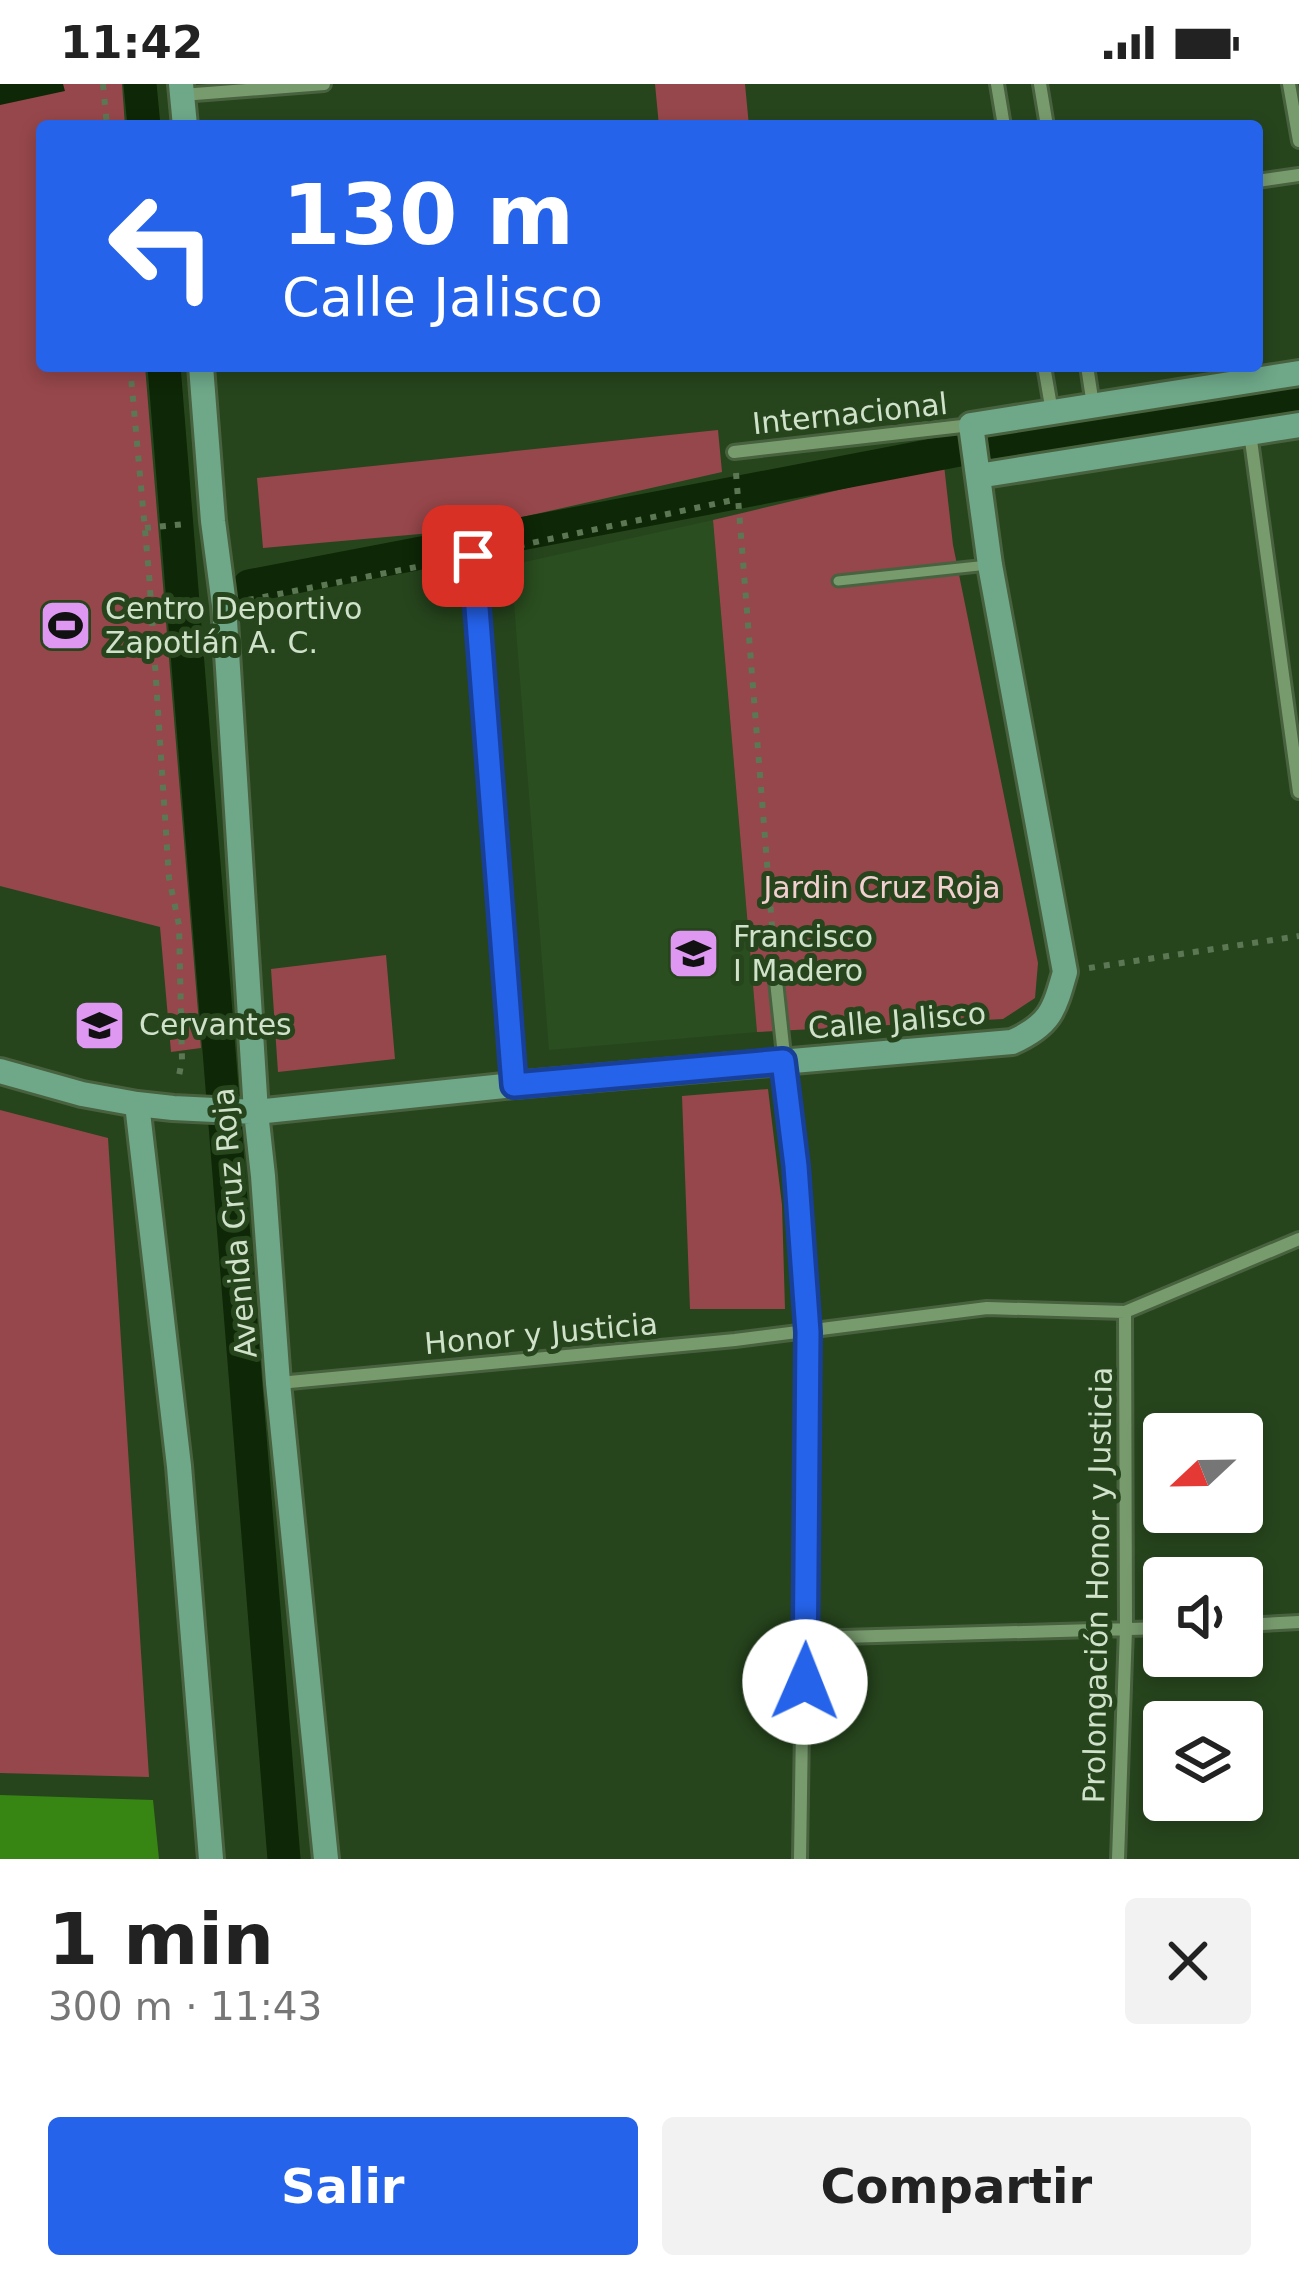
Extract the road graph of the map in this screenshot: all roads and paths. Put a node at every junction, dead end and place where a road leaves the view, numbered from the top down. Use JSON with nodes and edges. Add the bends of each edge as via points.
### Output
{"nodes":[{"id":1,"x":103,"y":84,"type":"edge"},
{"id":2,"x":324,"y":84,"type":"edge"},
{"id":3,"x":997,"y":84,"type":"edge"},
{"id":4,"x":1040,"y":84,"type":"edge"},
{"id":5,"x":1289,"y":84,"type":"edge"},
{"id":6,"x":182,"y":89,"type":"edge"},
{"id":7,"x":106,"y":120,"type":"edge"},
{"id":8,"x":184,"y":120,"type":"edge"},
{"id":9,"x":1003,"y":120,"type":"edge"},
{"id":10,"x":1046,"y":120,"type":"edge"},
{"id":11,"x":1299,"y":141,"type":"edge"},
{"id":12,"x":1299,"y":175,"type":"edge"},
{"id":13,"x":1263,"y":180,"type":"edge"},
{"id":14,"x":131,"y":372,"type":"edge"},
{"id":15,"x":202,"y":372,"type":"edge"},
{"id":16,"x":1045,"y":372,"type":"edge"},
{"id":17,"x":1088,"y":372,"type":"edge"},
{"id":18,"x":1299,"y":373,"type":"edge"},
{"id":19,"x":1094,"y":406,"type":"junction"},
{"id":20,"x":1052,"y":412,"type":"junction"},
{"id":21,"x":1299,"y":425,"type":"edge"},
{"id":22,"x":1250,"y":433,"type":"junction"},
{"id":23,"x":974,"y":448,"type":"junction"},
{"id":24,"x":734,"y":452,"type":"dead end"},
{"id":25,"x":190,"y":524,"type":"dead end"},
{"id":26,"x":146,"y":528,"type":"junction"},
{"id":27,"x":473,"y":556,"type":"junction"},
{"id":28,"x":990,"y":565,"type":"junction"},
{"id":29,"x":838,"y":581,"type":"dead end"},
{"id":30,"x":224,"y":604,"type":"junction"},
{"id":31,"x":1299,"y":792,"type":"edge"},
{"id":32,"x":1299,"y":936,"type":"edge"},
{"id":33,"x":776,"y":972,"type":"joint"},
{"id":34,"x":1064,"y":972,"type":"junction"},
{"id":35,"x":783,"y":1061,"type":"junction"},
{"id":36,"x":0,"y":1071,"type":"edge"},
{"id":37,"x":514,"y":1085,"type":"junction"},
{"id":38,"x":137,"y":1104,"type":"junction"},
{"id":39,"x":173,"y":1108,"type":"junction"},
{"id":40,"x":256,"y":1112,"type":"junction"},
{"id":41,"x":1299,"y":1239,"type":"edge"},
{"id":42,"x":1125,"y":1312,"type":"junction"},
{"id":43,"x":808,"y":1332,"type":"junction"},
{"id":44,"x":278,"y":1383,"type":"junction"},
{"id":45,"x":1299,"y":1622,"type":"edge"},
{"id":46,"x":1263,"y":1624,"type":"edge"},
{"id":47,"x":1126,"y":1629,"type":"junction"},
{"id":48,"x":1143,"y":1629,"type":"edge"},
{"id":49,"x":806,"y":1638,"type":"junction"},
{"id":50,"x":211,"y":1859,"type":"edge"},
{"id":51,"x":326,"y":1859,"type":"edge"},
{"id":52,"x":800,"y":1859,"type":"edge"},
{"id":53,"x":1118,"y":1859,"type":"edge"}],
"edges":[{"from":1,"to":7,"type":"path"},
{"from":2,"to":6,"type":"street"},
{"from":3,"to":9,"type":"street"},
{"from":4,"to":10,"type":"street"},
{"from":5,"to":11,"type":"street"},
{"from":6,"to":8,"type":"street"},
{"from":12,"to":13,"type":"street"},
{"from":14,"to":26,"type":"path"},
{"from":15,"to":30,"type":"street","name":"Avenida Cruz Roja"},
{"from":16,"to":20,"type":"street"},
{"from":17,"to":19,"type":"street"},
{"from":18,"to":19,"type":"street"},
{"from":19,"to":20,"type":"street"},
{"from":20,"to":23,"type":"street"},
{"from":21,"to":22,"type":"street"},
{"from":22,"to":23,"type":"street"},
{"from":22,"to":31,"type":"street"},
{"from":23,"to":24,"type":"street","name":"Internacional"},
{"from":23,"to":28,"type":"street"},
{"from":25,"to":26,"type":"path"},
{"from":26,"to":39,"type":"path","via":[[169,878],[179,925],[182,1060]]},
{"from":27,"to":30,"type":"path"},
{"from":27,"to":33,"type":"path","via":[[738,499]]},
{"from":27,"to":37,"type":"street"},
{"from":28,"to":29,"type":"lane"},
{"from":28,"to":34,"type":"street"},
{"from":30,"to":40,"type":"street","name":"Avenida Cruz Roja"},
{"from":32,"to":34,"type":"path"},
{"from":33,"to":35,"type":"street"},
{"from":34,"to":35,"type":"street","name":"Calle Jalisco","via":[[1055,1009],[1037,1031],[1012,1042]]},
{"from":35,"to":37,"type":"street","name":"Calle Jalisco"},
{"from":35,"to":43,"type":"street"},
{"from":36,"to":38,"type":"street","name":"Calle Jalisco"},
{"from":37,"to":40,"type":"street","name":"Calle Jalisco"},
{"from":38,"to":39,"type":"street","name":"Calle Jalisco"},
{"from":38,"to":50,"type":"street","via":[[179,1466]]},
{"from":39,"to":40,"type":"street","name":"Calle Jalisco"},
{"from":40,"to":44,"type":"street","name":"Avenida Cruz Roja"},
{"from":41,"to":42,"type":"street"},
{"from":42,"to":43,"type":"street","name":"Honor y Justicia","via":[[988,1308]]},
{"from":42,"to":47,"type":"street","name":"Prolongación Honor y Justicia"},
{"from":43,"to":44,"type":"street","name":"Honor y Justicia"},
{"from":43,"to":49,"type":"street"},
{"from":44,"to":51,"type":"street","name":"Avenida Cruz Roja"},
{"from":45,"to":46,"type":"street"},
{"from":47,"to":48,"type":"street"},
{"from":47,"to":49,"type":"street"},
{"from":47,"to":53,"type":"street","name":"Prolongación Honor y Justicia"},
{"from":49,"to":52,"type":"street"}]}
